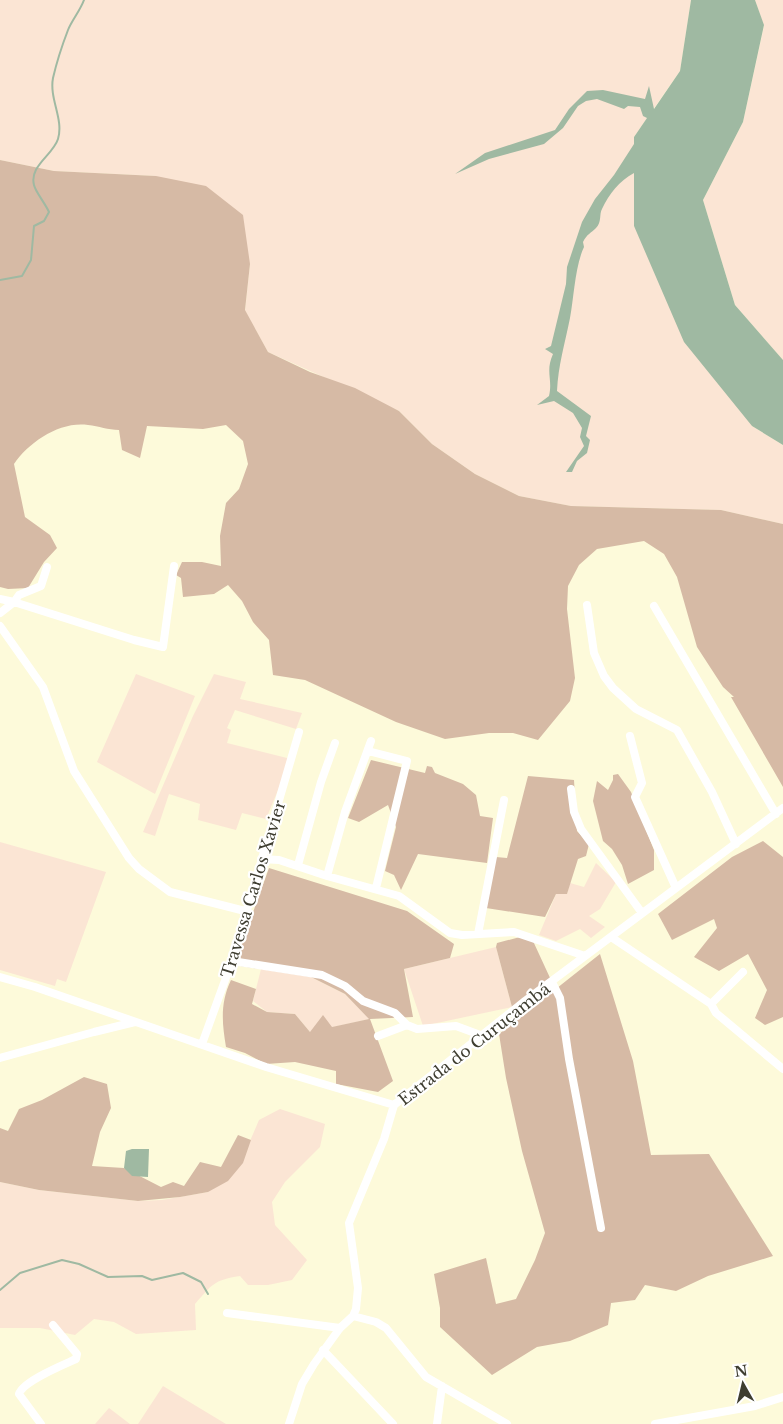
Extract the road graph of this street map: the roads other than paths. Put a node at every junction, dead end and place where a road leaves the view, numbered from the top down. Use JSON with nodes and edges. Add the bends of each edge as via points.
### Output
{"nodes":[{"id":1,"x":174,"y":566,"type":"dead end"},
{"id":2,"x":47,"y":567,"type":"dead end"},
{"id":3,"x":0,"y":599,"type":"edge"},
{"id":4,"x":14,"y":602,"type":"junction"},
{"id":5,"x":587,"y":605,"type":"dead end"},
{"id":6,"x":654,"y":606,"type":"dead end"},
{"id":7,"x":0,"y":614,"type":"edge"},
{"id":8,"x":1,"y":628,"type":"edge"},
{"id":9,"x":299,"y":732,"type":"dead end"},
{"id":10,"x":630,"y":736,"type":"dead end"},
{"id":11,"x":371,"y":741,"type":"dead end"},
{"id":12,"x":335,"y":743,"type":"dead end"},
{"id":13,"x":368,"y":751,"type":"junction"},
{"id":14,"x":571,"y":789,"type":"dead end"},
{"id":15,"x":504,"y":800,"type":"dead end"},
{"id":16,"x":783,"y":808,"type":"edge"},
{"id":17,"x":776,"y":814,"type":"junction"},
{"id":18,"x":736,"y":844,"type":"junction"},
{"id":19,"x":261,"y":859,"type":"junction"},
{"id":20,"x":298,"y":865,"type":"junction"},
{"id":21,"x":327,"y":876,"type":"junction"},
{"id":22,"x":376,"y":888,"type":"junction"},
{"id":23,"x":676,"y":888,"type":"junction"},
{"id":24,"x":245,"y":911,"type":"junction"},
{"id":25,"x":642,"y":913,"type":"junction"},
{"id":26,"x":478,"y":934,"type":"junction"},
{"id":27,"x":611,"y":937,"type":"junction"},
{"id":28,"x":585,"y":956,"type":"junction"},
{"id":29,"x":232,"y":961,"type":"junction"},
{"id":30,"x":743,"y":972,"type":"dead end"},
{"id":31,"x":0,"y":977,"type":"edge"},
{"id":32,"x":552,"y":982,"type":"junction"},
{"id":33,"x":711,"y":1004,"type":"junction"},
{"id":34,"x":135,"y":1022,"type":"junction"},
{"id":35,"x":408,"y":1025,"type":"junction"},
{"id":36,"x":378,"y":1036,"type":"dead end"},
{"id":37,"x":484,"y":1036,"type":"junction"},
{"id":38,"x":202,"y":1044,"type":"junction"},
{"id":39,"x":0,"y":1058,"type":"edge"},
{"id":40,"x":783,"y":1069,"type":"edge"},
{"id":41,"x":394,"y":1105,"type":"junction"},
{"id":42,"x":601,"y":1228,"type":"dead end"},
{"id":43,"x":228,"y":1313,"type":"dead end"},
{"id":44,"x":353,"y":1316,"type":"junction"},
{"id":45,"x":53,"y":1325,"type":"dead end"},
{"id":46,"x":340,"y":1328,"type":"junction"},
{"id":47,"x":323,"y":1350,"type":"junction"},
{"id":48,"x":442,"y":1386,"type":"junction"},
{"id":49,"x":783,"y":1397,"type":"edge"},
{"id":50,"x":41,"y":1424,"type":"edge"},
{"id":51,"x":289,"y":1424,"type":"edge"},
{"id":52,"x":393,"y":1424,"type":"edge"},
{"id":53,"x":436,"y":1424,"type":"edge"},
{"id":54,"x":507,"y":1424,"type":"edge"},
{"id":55,"x":655,"y":1424,"type":"edge"}],
"edges":[{"from":1,"to":4,"type":"street","via":[[163,646]]},
{"from":2,"to":4,"type":"street","via":[[42,586],[19,595]]},
{"from":3,"to":4,"type":"street"},
{"from":4,"to":7,"type":"street"},
{"from":5,"to":18,"type":"street","via":[[594,654],[604,676],[636,708],[678,730]]},
{"from":6,"to":17,"type":"street"},
{"from":8,"to":24,"type":"street","via":[[43,687],[74,771],[129,858],[170,892]]},
{"from":9,"to":19,"type":"street","name":"Travessa Carlos Xavier"},
{"from":10,"to":23,"type":"street","via":[[642,783],[635,797]]},
{"from":11,"to":13,"type":"street"},
{"from":12,"to":20,"type":"street"},
{"from":13,"to":21,"type":"street","via":[[345,812]]},
{"from":13,"to":22,"type":"street","via":[[407,761]]},
{"from":14,"to":25,"type":"street","via":[[574,812],[581,829]]},
{"from":15,"to":26,"type":"street"},
{"from":16,"to":17,"type":"street","name":"Estrada do Curuçambá"},
{"from":17,"to":18,"type":"street","name":"Estrada do Curuçambá"},
{"from":18,"to":23,"type":"street","name":"Estrada do Curuçambá"},
{"from":19,"to":20,"type":"street"},
{"from":19,"to":24,"type":"street","name":"Travessa Carlos Xavier"},
{"from":20,"to":21,"type":"street"},
{"from":21,"to":22,"type":"street"},
{"from":22,"to":26,"type":"street","via":[[405,900],[450,933]]},
{"from":23,"to":25,"type":"street","name":"Estrada do Curuçambá"},
{"from":24,"to":29,"type":"street","name":"Travessa Carlos Xavier"},
{"from":25,"to":27,"type":"street","name":"Estrada do Curuçambá"},
{"from":26,"to":28,"type":"street","via":[[514,932]]},
{"from":27,"to":28,"type":"street","name":"Estrada do Curuçambá"},
{"from":27,"to":33,"type":"street"},
{"from":28,"to":32,"type":"street","name":"Estrada do Curuçambá"},
{"from":29,"to":35,"type":"street","via":[[322,975],[346,986],[363,1001],[395,1013]]},
{"from":29,"to":38,"type":"street","name":"Travessa Carlos Xavier"},
{"from":30,"to":33,"type":"street"},
{"from":31,"to":34,"type":"street"},
{"from":32,"to":37,"type":"street","name":"Estrada do Curuçambá"},
{"from":32,"to":42,"type":"street","via":[[560,998]]},
{"from":33,"to":40,"type":"street","via":[[716,1014]]},
{"from":34,"to":38,"type":"street"},
{"from":34,"to":39,"type":"street"},
{"from":35,"to":36,"type":"street"},
{"from":35,"to":37,"type":"street","via":[[424,1030],[456,1026]]},
{"from":37,"to":41,"type":"street","name":"Estrada do Curuçambá"},
{"from":38,"to":41,"type":"street","via":[[266,1067]]},
{"from":41,"to":44,"type":"street","name":"Estrada do Curuçambá","via":[[384,1139],[349,1223],[358,1288],[358,1303]]},
{"from":43,"to":46,"type":"street"},
{"from":44,"to":46,"type":"street"},
{"from":44,"to":48,"type":"street","via":[[386,1328],[418,1370]]},
{"from":45,"to":50,"type":"street","via":[[76,1354],[76,1359],[20,1390],[19,1394]]},
{"from":46,"to":47,"type":"street"},
{"from":47,"to":51,"type":"street","via":[[302,1384]]},
{"from":47,"to":52,"type":"street"},
{"from":48,"to":53,"type":"street"},
{"from":48,"to":54,"type":"street"},
{"from":49,"to":55,"type":"street","via":[[755,1406]]}]}
